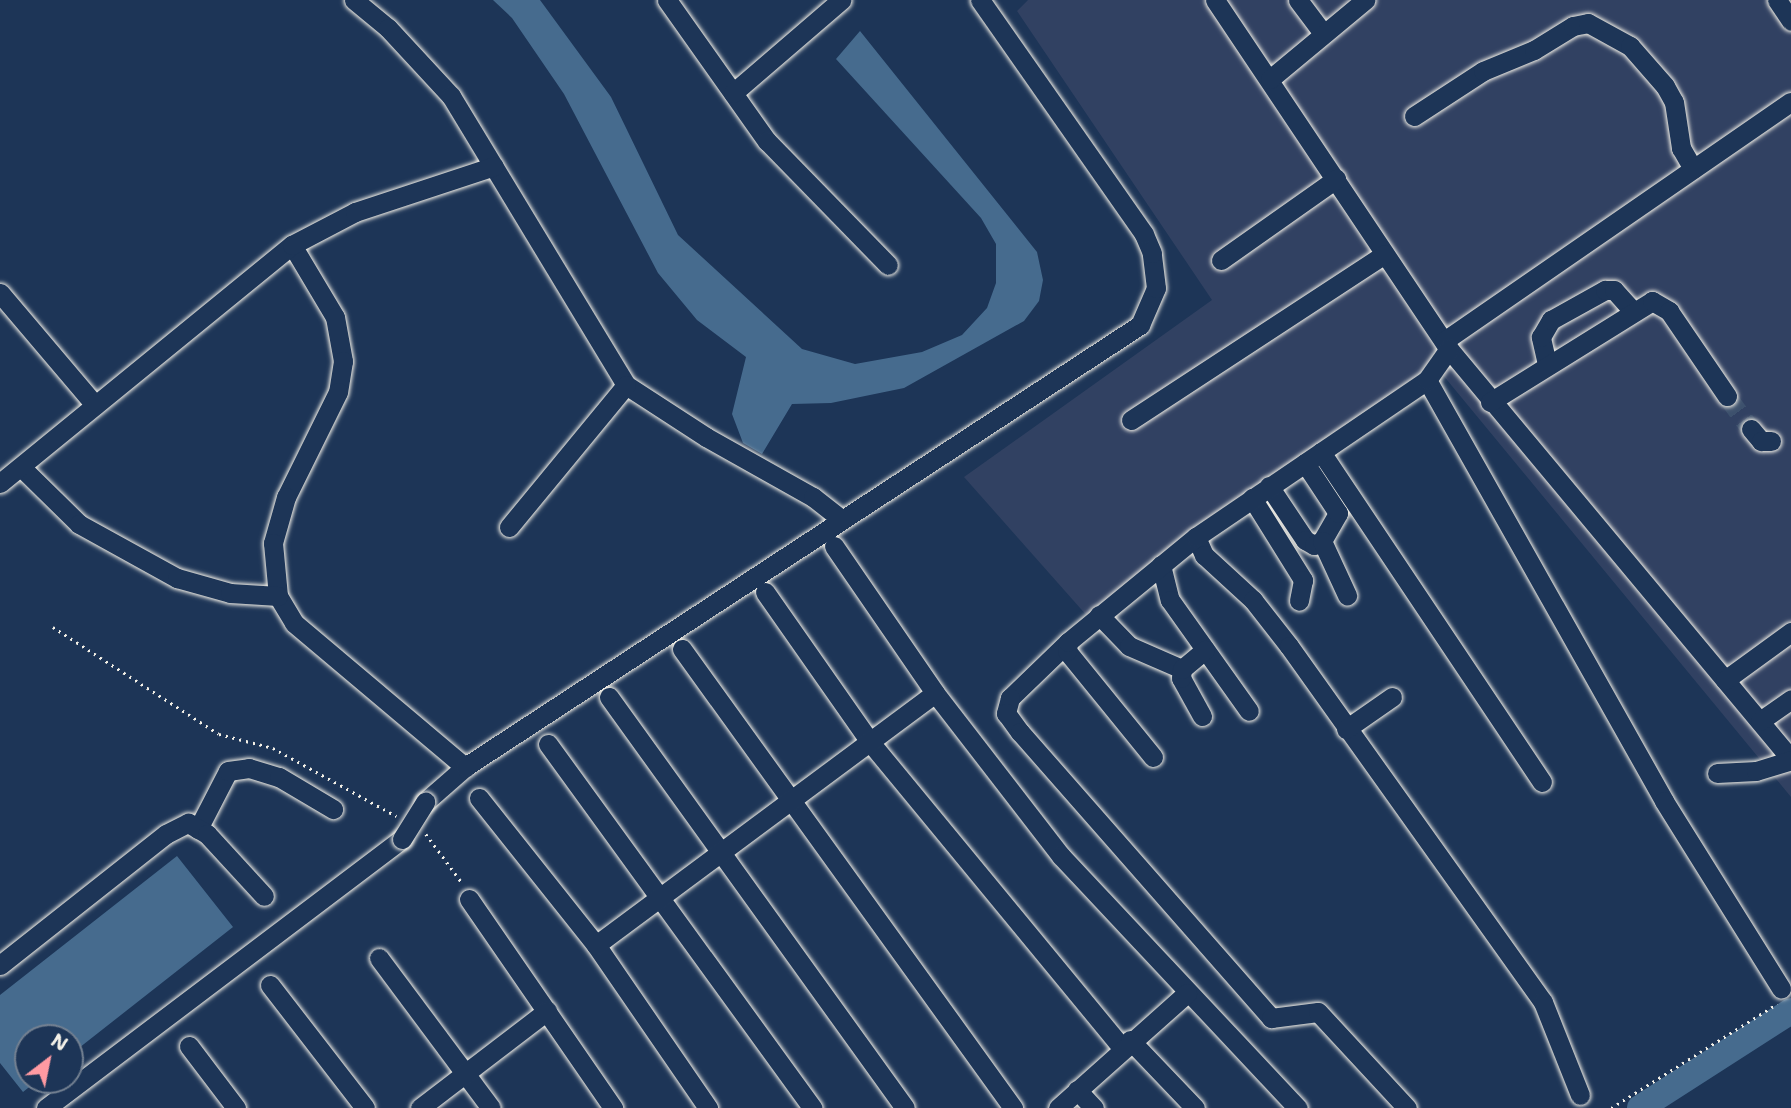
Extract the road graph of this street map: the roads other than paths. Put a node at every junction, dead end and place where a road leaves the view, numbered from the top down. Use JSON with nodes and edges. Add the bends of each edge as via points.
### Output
{"nodes":[{"id":1,"x":354,"y":0,"type":"edge"},
{"id":2,"x":667,"y":0,"type":"edge"},
{"id":3,"x":841,"y":0,"type":"edge"},
{"id":4,"x":1215,"y":0,"type":"edge"},
{"id":5,"x":1298,"y":0,"type":"edge"},
{"id":6,"x":1366,"y":0,"type":"edge"},
{"id":7,"x":1777,"y":0,"type":"edge"},
{"id":8,"x":981,"y":1,"type":"edge"},
{"id":9,"x":1791,"y":21,"type":"edge"},
{"id":10,"x":1322,"y":32,"type":"junction"},
{"id":11,"x":1270,"y":79,"type":"junction"},
{"id":12,"x":733,"y":93,"type":"junction"},
{"id":13,"x":1791,"y":102,"type":"edge"},
{"id":14,"x":1414,"y":116,"type":"dead end"},
{"id":15,"x":495,"y":166,"type":"junction"},
{"id":16,"x":1693,"y":169,"type":"junction"},
{"id":17,"x":1336,"y":179,"type":"junction"},
{"id":18,"x":292,"y":245,"type":"junction"},
{"id":19,"x":1385,"y":254,"type":"junction"},
{"id":20,"x":1222,"y":260,"type":"dead end"},
{"id":21,"x":888,"y":265,"type":"dead end"},
{"id":22,"x":0,"y":293,"type":"edge"},
{"id":23,"x":1632,"y":310,"type":"junction"},
{"id":24,"x":1447,"y":345,"type":"junction"},
{"id":25,"x":1547,"y":365,"type":"junction"},
{"id":26,"x":1427,"y":380,"type":"junction"},
{"id":27,"x":626,"y":385,"type":"junction"},
{"id":28,"x":1727,"y":396,"type":"tunnel mouth"},
{"id":29,"x":1490,"y":402,"type":"junction"},
{"id":30,"x":94,"y":405,"type":"junction"},
{"id":31,"x":1132,"y":419,"type":"dead end"},
{"id":32,"x":1751,"y":429,"type":"tunnel mouth"},
{"id":33,"x":1771,"y":441,"type":"dead end"},
{"id":34,"x":1313,"y":457,"type":"junction"},
{"id":35,"x":22,"y":468,"type":"junction"},
{"id":36,"x":0,"y":483,"type":"edge"},
{"id":37,"x":1269,"y":486,"type":"junction"},
{"id":38,"x":1252,"y":498,"type":"junction"},
{"id":39,"x":841,"y":519,"type":"junction"},
{"id":40,"x":509,"y":527,"type":"dead end"},
{"id":41,"x":1196,"y":537,"type":"junction"},
{"id":42,"x":1322,"y":541,"type":"junction"},
{"id":43,"x":834,"y":546,"type":"dead end"},
{"id":44,"x":1161,"y":565,"type":"junction"},
{"id":45,"x":765,"y":592,"type":"dead end"},
{"id":46,"x":1347,"y":595,"type":"dead end"},
{"id":47,"x":278,"y":596,"type":"junction"},
{"id":48,"x":1299,"y":601,"type":"dead end"},
{"id":49,"x":1099,"y":615,"type":"junction"},
{"id":50,"x":1791,"y":632,"type":"edge"},
{"id":51,"x":1068,"y":642,"type":"junction"},
{"id":52,"x":682,"y":649,"type":"dead end"},
{"id":53,"x":1205,"y":650,"type":"junction"},
{"id":54,"x":1182,"y":669,"type":"junction"},
{"id":55,"x":1725,"y":680,"type":"junction"},
{"id":56,"x":935,"y":693,"type":"junction"},
{"id":57,"x":609,"y":697,"type":"dead end"},
{"id":58,"x":1392,"y":697,"type":"dead end"},
{"id":59,"x":1791,"y":699,"type":"edge"},
{"id":60,"x":1250,"y":711,"type":"dead end"},
{"id":61,"x":1202,"y":716,"type":"dead end"},
{"id":62,"x":1760,"y":721,"type":"junction"},
{"id":63,"x":1346,"y":729,"type":"junction"},
{"id":64,"x":870,"y":742,"type":"junction"},
{"id":65,"x":548,"y":744,"type":"dead end"},
{"id":66,"x":1153,"y":757,"type":"dead end"},
{"id":67,"x":1791,"y":760,"type":"edge"},
{"id":68,"x":466,"y":767,"type":"junction"},
{"id":69,"x":1717,"y":773,"type":"dead end"},
{"id":70,"x":1542,"y":782,"type":"dead end"},
{"id":71,"x":479,"y":799,"type":"dead end"},
{"id":72,"x":791,"y":802,"type":"junction"},
{"id":73,"x":333,"y":809,"type":"dead end"},
{"id":74,"x":198,"y":829,"type":"junction"},
{"id":75,"x":723,"y":854,"type":"junction"},
{"id":76,"x":467,"y":892,"type":"road end"},
{"id":77,"x":264,"y":896,"type":"dead end"},
{"id":78,"x":658,"y":899,"type":"junction"},
{"id":79,"x":596,"y":945,"type":"junction"},
{"id":80,"x":379,"y":958,"type":"dead end"},
{"id":81,"x":0,"y":965,"type":"edge"},
{"id":82,"x":270,"y":985,"type":"dead end"},
{"id":83,"x":1187,"y":993,"type":"junction"},
{"id":84,"x":1782,"y":995,"type":"road end"},
{"id":85,"x":547,"y":1011,"type":"junction"},
{"id":86,"x":1126,"y":1044,"type":"junction"},
{"id":87,"x":189,"y":1046,"type":"dead end"},
{"id":88,"x":465,"y":1073,"type":"junction"},
{"id":89,"x":1077,"y":1090,"type":"junction"},
{"id":90,"x":1580,"y":1095,"type":"dead end"},
{"id":91,"x":46,"y":1108,"type":"edge"},
{"id":92,"x":236,"y":1108,"type":"edge"},
{"id":93,"x":365,"y":1108,"type":"edge"},
{"id":94,"x":420,"y":1108,"type":"edge"},
{"id":95,"x":491,"y":1108,"type":"edge"},
{"id":96,"x":613,"y":1108,"type":"edge"},
{"id":97,"x":708,"y":1108,"type":"edge"},
{"id":98,"x":813,"y":1108,"type":"edge"},
{"id":99,"x":905,"y":1108,"type":"edge"},
{"id":100,"x":1013,"y":1108,"type":"edge"},
{"id":101,"x":1058,"y":1108,"type":"edge"},
{"id":102,"x":1094,"y":1108,"type":"edge"},
{"id":103,"x":1195,"y":1108,"type":"edge"},
{"id":104,"x":1298,"y":1108,"type":"edge"},
{"id":105,"x":1407,"y":1108,"type":"edge"}],
"edges":[{"from":1,"to":15,"type":"street","via":[[388,28],[452,96]]},
{"from":2,"to":12,"type":"street"},
{"from":3,"to":12,"type":"street"},
{"from":4,"to":11,"type":"street"},
{"from":5,"to":10,"type":"street"},
{"from":6,"to":10,"type":"street"},
{"from":7,"to":9,"type":"street"},
{"from":8,"to":39,"type":"street","via":[[1144,234],[1156,269],[1152,305],[1140,325]]},
{"from":10,"to":11,"type":"street"},
{"from":11,"to":17,"type":"street"},
{"from":12,"to":21,"type":"street","via":[[767,141]]},
{"from":13,"to":16,"type":"street"},
{"from":14,"to":16,"type":"street","via":[[1483,71],[1534,50],[1573,26],[1588,23],[1630,46],[1665,86],[1674,102],[1681,148]]},
{"from":15,"to":18,"type":"street","via":[[355,212]]},
{"from":15,"to":27,"type":"street"},
{"from":16,"to":24,"type":"street"},
{"from":17,"to":19,"type":"street"},
{"from":17,"to":20,"type":"street"},
{"from":18,"to":30,"type":"street"},
{"from":18,"to":47,"type":"street","via":[[335,317],[343,361],[338,392],[286,497],[273,543]]},
{"from":19,"to":24,"type":"street"},
{"from":19,"to":31,"type":"street"},
{"from":22,"to":30,"type":"street"},
{"from":23,"to":25,"type":"street"},
{"from":23,"to":25,"type":"street","via":[[1614,290],[1605,290],[1551,320],[1541,337]]},
{"from":23,"to":28,"type":"street","via":[[1652,301],[1669,311]]},
{"from":24,"to":26,"type":"street"},
{"from":24,"to":29,"type":"street"},
{"from":25,"to":29,"type":"street"},
{"from":26,"to":34,"type":"street"},
{"from":26,"to":84,"type":"street","via":[[1664,801]]},
{"from":27,"to":39,"type":"street","via":[[706,437],[813,497]]},
{"from":27,"to":40,"type":"street"},
{"from":29,"to":55,"type":"street"},
{"from":30,"to":35,"type":"street"},
{"from":32,"to":33,"type":"street","via":[[1761,441]]},
{"from":34,"to":37,"type":"street"},
{"from":34,"to":42,"type":"street","via":[[1338,513]]},
{"from":34,"to":70,"type":"street"},
{"from":35,"to":36,"type":"street"},
{"from":35,"to":47,"type":"street","via":[[79,524],[177,578],[230,593]]},
{"from":37,"to":38,"type":"street"},
{"from":37,"to":42,"type":"street","via":[[1305,540],[1314,545]]},
{"from":38,"to":41,"type":"street"},
{"from":38,"to":48,"type":"street","via":[[1303,580]]},
{"from":39,"to":68,"type":"street"},
{"from":41,"to":44,"type":"street"},
{"from":41,"to":63,"type":"street","via":[[1212,564],[1253,600]]},
{"from":42,"to":46,"type":"street"},
{"from":43,"to":56,"type":"street"},
{"from":44,"to":49,"type":"street"},
{"from":44,"to":53,"type":"street","via":[[1170,600]]},
{"from":45,"to":64,"type":"street"},
{"from":47,"to":68,"type":"street","via":[[294,622]]},
{"from":49,"to":51,"type":"street"},
{"from":49,"to":54,"type":"street","via":[[1129,646]]},
{"from":50,"to":55,"type":"street"},
{"from":51,"to":66,"type":"street","via":[[1066,651]]},
{"from":51,"to":105,"type":"street","via":[[1010,698],[1006,713],[1271,1018],[1318,1012]]},
{"from":52,"to":72,"type":"street"},
{"from":53,"to":54,"type":"street"},
{"from":53,"to":60,"type":"street"},
{"from":54,"to":61,"type":"street","via":[[1181,678]]},
{"from":55,"to":62,"type":"street"},
{"from":56,"to":64,"type":"street"},
{"from":56,"to":83,"type":"street","via":[[1061,856]]},
{"from":57,"to":75,"type":"street"},
{"from":58,"to":63,"type":"street"},
{"from":59,"to":62,"type":"street"},
{"from":62,"to":67,"type":"street"},
{"from":63,"to":90,"type":"street","via":[[1543,1002]]},
{"from":64,"to":72,"type":"street"},
{"from":64,"to":86,"type":"street"},
{"from":65,"to":78,"type":"street"},
{"from":67,"to":69,"type":"street","via":[[1756,771]]},
{"from":68,"to":91,"type":"street","bridge":true,"via":[[425,802],[409,830]]},
{"from":71,"to":79,"type":"street"},
{"from":72,"to":75,"type":"street"},
{"from":72,"to":100,"type":"street"},
{"from":73,"to":74,"type":"street","via":[[279,777],[249,768],[228,771]]},
{"from":74,"to":77,"type":"street"},
{"from":74,"to":81,"type":"street","via":[[188,824],[166,834]]},
{"from":75,"to":78,"type":"street"},
{"from":75,"to":99,"type":"street"},
{"from":76,"to":85,"type":"street"},
{"from":78,"to":79,"type":"street"},
{"from":78,"to":98,"type":"street"},
{"from":79,"to":97,"type":"street"},
{"from":80,"to":88,"type":"street"},
{"from":82,"to":93,"type":"street"},
{"from":83,"to":86,"type":"street"},
{"from":83,"to":104,"type":"street"},
{"from":85,"to":88,"type":"street"},
{"from":85,"to":96,"type":"street"},
{"from":86,"to":89,"type":"street"},
{"from":86,"to":103,"type":"street"},
{"from":87,"to":92,"type":"street"},
{"from":88,"to":94,"type":"street"},
{"from":88,"to":95,"type":"street"},
{"from":89,"to":101,"type":"street"},
{"from":89,"to":102,"type":"street"}]}
